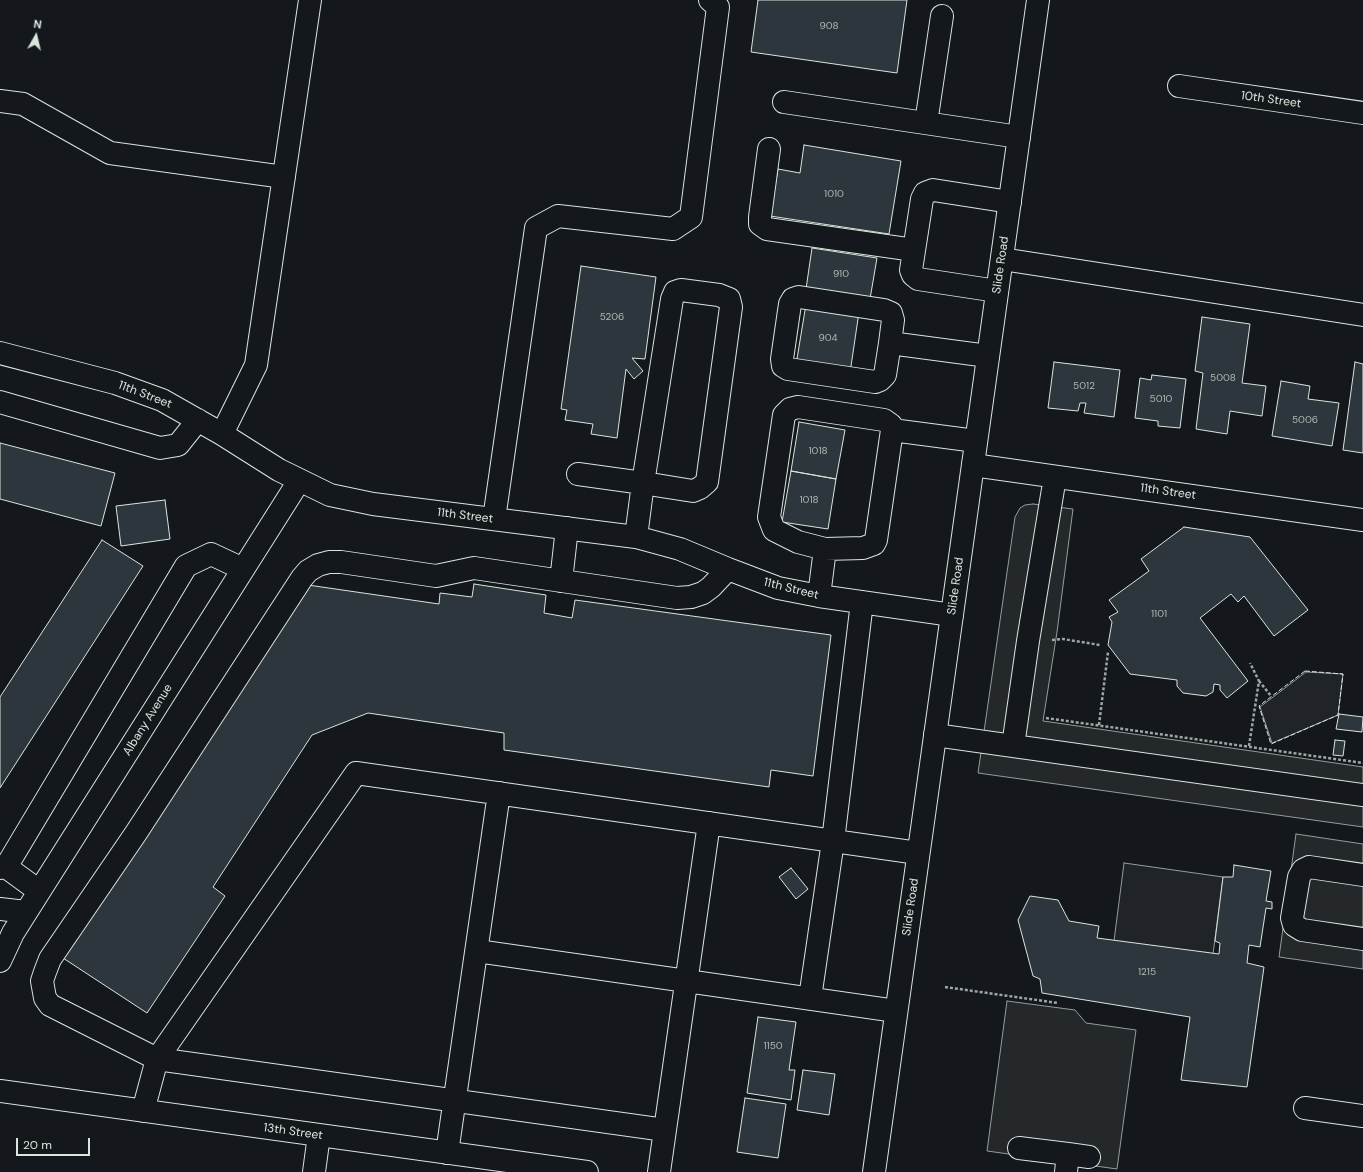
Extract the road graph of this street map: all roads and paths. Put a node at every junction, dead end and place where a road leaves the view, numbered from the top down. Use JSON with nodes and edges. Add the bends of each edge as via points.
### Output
{"nodes":[{"id":1,"x":310,"y":0,"type":"edge"},
{"id":2,"x":710,"y":0,"type":"edge"},
{"id":3,"x":1038,"y":0,"type":"edge"},
{"id":4,"x":942,"y":16,"type":"dead end"},
{"id":5,"x":1178,"y":86,"type":"dead end"},
{"id":6,"x":0,"y":100,"type":"edge"},
{"id":7,"x":784,"y":102,"type":"dead end"},
{"id":8,"x":1363,"y":113,"type":"edge"},
{"id":9,"x":926,"y":123,"type":"junction"},
{"id":10,"x":1019,"y":137,"type":"junction"},
{"id":11,"x":769,"y":150,"type":"dead end"},
{"id":12,"x":284,"y":177,"type":"junction"},
{"id":13,"x":1010,"y":202,"type":"junction"},
{"id":14,"x":914,"y":250,"type":"junction"},
{"id":15,"x":1002,"y":259,"type":"junction"},
{"id":16,"x":997,"y":291,"type":"junction"},
{"id":17,"x":1363,"y":315,"type":"edge"},
{"id":18,"x":890,"y":343,"type":"junction"},
{"id":19,"x":0,"y":353,"type":"edge"},
{"id":20,"x":988,"y":356,"type":"junction"},
{"id":21,"x":0,"y":402,"type":"edge"},
{"id":22,"x":198,"y":420,"type":"junction"},
{"id":23,"x":892,"y":430,"type":"junction"},
{"id":24,"x":222,"y":434,"type":"junction"},
{"id":25,"x":976,"y":441,"type":"junction"},
{"id":26,"x":973,"y":465,"type":"junction"},
{"id":27,"x":578,"y":474,"type":"dead end"},
{"id":28,"x":1055,"y":477,"type":"junction"},
{"id":29,"x":299,"y":481,"type":"junction"},
{"id":30,"x":644,"y":484,"type":"junction"},
{"id":31,"x":494,"y":519,"type":"junction"},
{"id":32,"x":1363,"y":520,"type":"edge"},
{"id":33,"x":567,"y":528,"type":"junction"},
{"id":34,"x":636,"y":537,"type":"junction"},
{"id":35,"x":825,"y":549,"type":"junction"},
{"id":36,"x":243,"y":569,"type":"junction"},
{"id":37,"x":728,"y":569,"type":"junction"},
{"id":38,"x":561,"y":581,"type":"junction"},
{"id":39,"x":818,"y":596,"type":"junction"},
{"id":40,"x":862,"y":602,"type":"junction"},
{"id":41,"x":952,"y":615,"type":"junction"},
{"id":42,"x":1028,"y":641,"type":"junction"},
{"id":43,"x":1100,"y":645,"type":"dead end"},
{"id":44,"x":1108,"y":652,"type":"dead end"},
{"id":45,"x":1250,"y":663,"type":"dead end"},
{"id":46,"x":1259,"y":682,"type":"junction"},
{"id":47,"x":1271,"y":696,"type":"dead end"},
{"id":48,"x":1046,"y":718,"type":"dead end"},
{"id":49,"x":1099,"y":725,"type":"junction"},
{"id":50,"x":935,"y":736,"type":"junction"},
{"id":51,"x":1013,"y":746,"type":"junction"},
{"id":52,"x":1249,"y":746,"type":"junction"},
{"id":53,"x":1363,"y":763,"type":"edge"},
{"id":54,"x":499,"y":793,"type":"junction"},
{"id":55,"x":1363,"y":795,"type":"edge"},
{"id":56,"x":709,"y":823,"type":"junction"},
{"id":57,"x":833,"y":841,"type":"junction"},
{"id":58,"x":918,"y":853,"type":"junction"},
{"id":59,"x":3,"y":868,"type":"edge"},
{"id":60,"x":1363,"y":875,"type":"edge"},
{"id":61,"x":39,"y":891,"type":"junction"},
{"id":62,"x":0,"y":908,"type":"edge"},
{"id":63,"x":26,"y":912,"type":"junction"},
{"id":64,"x":1363,"y":939,"type":"edge"},
{"id":65,"x":477,"y":951,"type":"junction"},
{"id":66,"x":0,"y":961,"type":"edge"},
{"id":67,"x":686,"y":981,"type":"junction"},
{"id":68,"x":945,"y":987,"type":"dead end"},
{"id":69,"x":810,"y":998,"type":"junction"},
{"id":70,"x":1058,"y":1003,"type":"dead end"},
{"id":71,"x":896,"y":1011,"type":"junction"},
{"id":72,"x":157,"y":1058,"type":"junction"},
{"id":73,"x":0,"y":1091,"type":"edge"},
{"id":74,"x":455,"y":1100,"type":"junction"},
{"id":75,"x":1305,"y":1108,"type":"dead end"},
{"id":76,"x":143,"y":1111,"type":"junction"},
{"id":77,"x":1363,"y":1116,"type":"edge"},
{"id":78,"x":665,"y":1130,"type":"junction"},
{"id":79,"x":319,"y":1135,"type":"junction"},
{"id":80,"x":1019,"y":1148,"type":"dead end"},
{"id":81,"x":447,"y":1153,"type":"junction"},
{"id":82,"x":1089,"y":1157,"type":"dead end"},
{"id":83,"x":1067,"y":1163,"type":"edge"},
{"id":84,"x":478,"y":1165,"type":"edge"},
{"id":85,"x":314,"y":1172,"type":"edge"},
{"id":86,"x":587,"y":1172,"type":"edge"},
{"id":87,"x":659,"y":1172,"type":"edge"},
{"id":88,"x":874,"y":1172,"type":"edge"}],
"edges":[{"from":1,"to":12,"type":"street"},
{"from":2,"to":31,"type":"street","via":[[718,7],[691,217],[673,229],[558,216],[536,228]]},
{"from":3,"to":10,"type":"street","name":"Slide Road"},
{"from":4,"to":9,"type":"street"},
{"from":5,"to":8,"type":"street","name":"10th Street"},
{"from":6,"to":12,"type":"street","via":[[23,104],[110,153]]},
{"from":7,"to":9,"type":"street"},
{"from":9,"to":10,"type":"street"},
{"from":10,"to":13,"type":"street","name":"Slide Road"},
{"from":11,"to":14,"type":"street","via":[[760,217],[760,224],[767,229]]},
{"from":12,"to":24,"type":"street","via":[[256,365]]},
{"from":13,"to":14,"type":"street","via":[[932,190],[925,193]]},
{"from":13,"to":15,"type":"street","name":"Slide Road"},
{"from":14,"to":16,"type":"street","via":[[912,270],[913,276],[918,279]]},
{"from":15,"to":16,"type":"street","name":"Slide Road"},
{"from":15,"to":17,"type":"street"},
{"from":16,"to":20,"type":"street","name":"Slide Road"},
{"from":18,"to":18,"type":"street","via":[[885,375],[875,382],[788,369],[783,366],[790,304],[793,299],[799,297],[891,313],[893,320]]},
{"from":18,"to":20,"type":"street"},
{"from":19,"to":22,"type":"street","name":"11th Street","via":[[115,383],[162,400]]},
{"from":20,"to":25,"type":"street","name":"Slide Road"},
{"from":21,"to":22,"type":"street","via":[[160,448],[178,445]]},
{"from":22,"to":24,"type":"street","name":"11th Street"},
{"from":23,"to":25,"type":"street"},
{"from":23,"to":35,"type":"street","via":[[874,544],[863,548]]},
{"from":23,"to":35,"type":"street","via":[[891,424],[884,420],[798,406],[784,415],[769,517],[774,530],[798,542]]},
{"from":24,"to":29,"type":"street","name":"11th Street"},
{"from":25,"to":26,"type":"street","name":"Slide Road"},
{"from":26,"to":28,"type":"street","name":"11th Street"},
{"from":26,"to":41,"type":"street","name":"Slide Road"},
{"from":27,"to":30,"type":"street"},
{"from":28,"to":32,"type":"street","name":"11th Street"},
{"from":28,"to":42,"type":"street"},
{"from":29,"to":31,"type":"street","name":"11th Street","via":[[330,495],[373,504]]},
{"from":29,"to":36,"type":"street","name":"Albany Avenue"},
{"from":30,"to":30,"type":"street","via":[[693,491],[707,482],[731,307],[729,299],[719,295],[681,290],[674,292]]},
{"from":30,"to":34,"type":"street"},
{"from":31,"to":33,"type":"street","name":"11th Street"},
{"from":33,"to":34,"type":"street","name":"11th Street"},
{"from":33,"to":38,"type":"street"},
{"from":34,"to":37,"type":"street","name":"11th Street","via":[[680,549]]},
{"from":35,"to":39,"type":"street"},
{"from":36,"to":59,"type":"street","via":[[211,554],[186,566]]},
{"from":36,"to":61,"type":"street","name":"Albany Avenue"},
{"from":37,"to":38,"type":"street","via":[[711,588],[691,597],[677,598]]},
{"from":37,"to":39,"type":"street","name":"11th Street","via":[[778,588]]},
{"from":38,"to":72,"type":"street","via":[[474,568],[436,576],[341,562],[329,562],[318,566],[302,578],[141,826],[50,959],[42,981],[45,998],[50,1004]]},
{"from":39,"to":40,"type":"street","name":"11th Street"},
{"from":40,"to":41,"type":"street","name":"11th Street"},
{"from":40,"to":57,"type":"street"},
{"from":41,"to":50,"type":"street","name":"Slide Road"},
{"from":42,"to":43,"type":"path","via":[[1063,639]]},
{"from":42,"to":51,"type":"street"},
{"from":44,"to":49,"type":"path"},
{"from":45,"to":46,"type":"path"},
{"from":46,"to":47,"type":"path"},
{"from":46,"to":52,"type":"path"},
{"from":48,"to":49,"type":"path"},
{"from":49,"to":52,"type":"path"},
{"from":50,"to":51,"type":"street"},
{"from":50,"to":58,"type":"street","name":"Slide Road"},
{"from":51,"to":55,"type":"street"},
{"from":52,"to":53,"type":"path"},
{"from":54,"to":56,"type":"street"},
{"from":54,"to":65,"type":"street"},
{"from":54,"to":72,"type":"street","via":[[356,773]]},
{"from":56,"to":57,"type":"street"},
{"from":56,"to":67,"type":"street"},
{"from":57,"to":58,"type":"street"},
{"from":57,"to":69,"type":"street"},
{"from":58,"to":71,"type":"street","name":"Slide Road"},
{"from":59,"to":61,"type":"street"},
{"from":60,"to":64,"type":"street","via":[[1309,867],[1303,870],[1298,877],[1292,918],[1294,925],[1302,930]]},
{"from":61,"to":63,"type":"street","name":"Albany Avenue"},
{"from":62,"to":63,"type":"street"},
{"from":63,"to":66,"type":"street","name":"Albany Avenue"},
{"from":65,"to":67,"type":"street"},
{"from":65,"to":74,"type":"street"},
{"from":67,"to":69,"type":"street"},
{"from":67,"to":78,"type":"street"},
{"from":68,"to":70,"type":"path"},
{"from":69,"to":71,"type":"street"},
{"from":71,"to":88,"type":"street","name":"Slide Road"},
{"from":72,"to":74,"type":"street"},
{"from":72,"to":76,"type":"street"},
{"from":73,"to":76,"type":"street","name":"13th Street"},
{"from":74,"to":78,"type":"street"},
{"from":74,"to":81,"type":"street"},
{"from":75,"to":77,"type":"street"},
{"from":76,"to":79,"type":"street","name":"13th Street"},
{"from":78,"to":87,"type":"street"},
{"from":79,"to":81,"type":"street","name":"13th Street"},
{"from":79,"to":85,"type":"street"},
{"from":80,"to":83,"type":"street"},
{"from":81,"to":84,"type":"street","name":"13th Street"},
{"from":82,"to":83,"type":"street"},
{"from":84,"to":86,"type":"street","name":"13th Street"}]}
